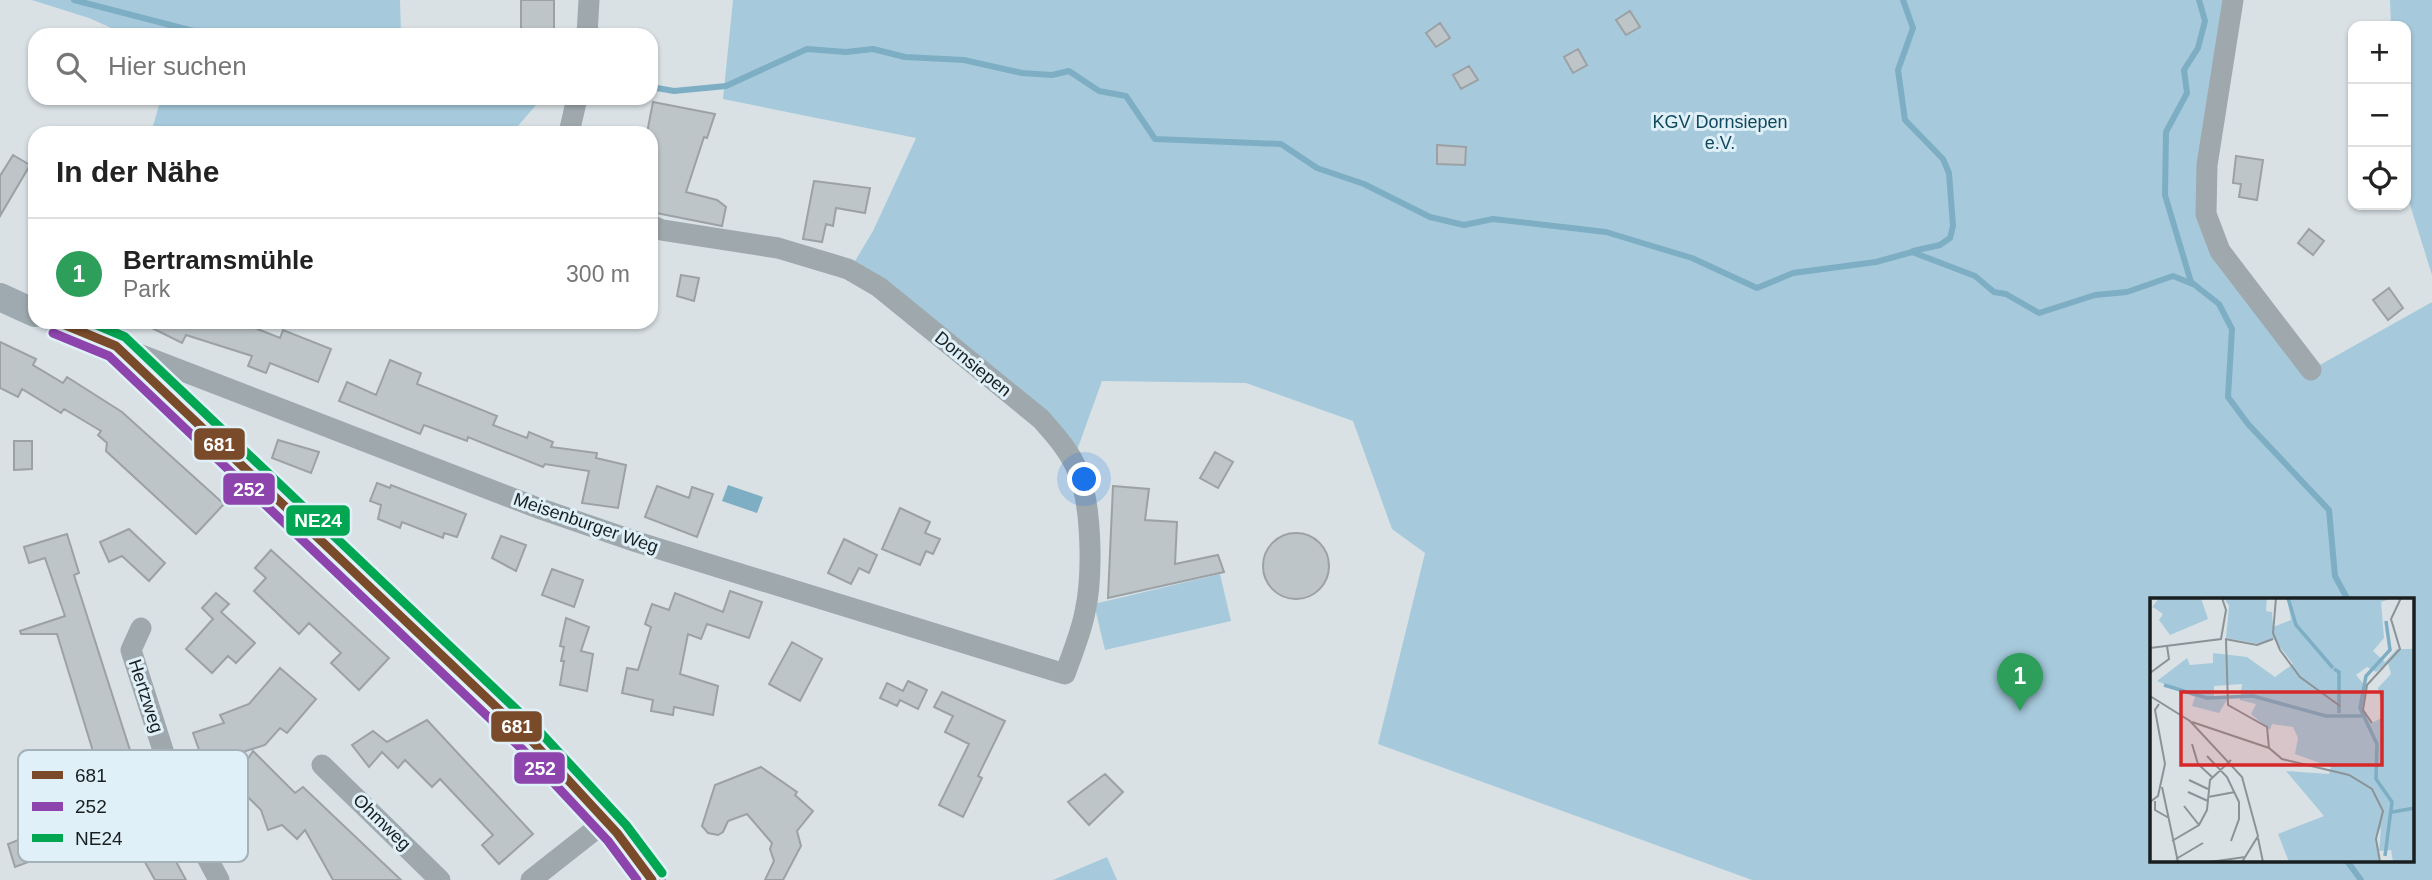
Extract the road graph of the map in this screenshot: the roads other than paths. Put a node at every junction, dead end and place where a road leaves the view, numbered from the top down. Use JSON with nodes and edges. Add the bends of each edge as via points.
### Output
{"nodes":[{"id":1,"x":589,"y":0,"type":"edge"},
{"id":2,"x":2233,"y":0,"type":"edge"},
{"id":3,"x":587,"y":28,"type":"edge"},
{"id":4,"x":575,"y":105,"type":"edge"},
{"id":5,"x":571,"y":126,"type":"edge"},
{"id":6,"x":658,"y":228,"type":"edge"},
{"id":7,"x":0,"y":297,"type":"edge"},
{"id":8,"x":28,"y":310,"type":"edge"},
{"id":9,"x":75,"y":329,"type":"edge"},
{"id":10,"x":116,"y":346,"type":"junction"},
{"id":11,"x":2311,"y":370,"type":"dead end"},
{"id":12,"x":141,"y":628,"type":"dead end"},
{"id":13,"x":1065,"y":674,"type":"joint"},
{"id":14,"x":163,"y":750,"type":"edge"},
{"id":15,"x":322,"y":765,"type":"dead end"},
{"id":16,"x":606,"y":821,"type":"junction"},
{"id":17,"x":209,"y":862,"type":"edge"},
{"id":18,"x":219,"y":880,"type":"edge"},
{"id":19,"x":440,"y":880,"type":"edge"},
{"id":20,"x":531,"y":880,"type":"edge"},
{"id":21,"x":652,"y":880,"type":"edge"}],
"edges":[{"from":1,"to":3,"type":"street"},
{"from":2,"to":11,"type":"street","via":[[2207,164],[2206,214],[2220,251]]},
{"from":4,"to":5,"type":"street"},
{"from":6,"to":13,"type":"street","name":"Dornsiepen","via":[[778,248],[848,269],[879,287],[1041,419],[1077,470],[1086,516],[1086,612]]},
{"from":7,"to":8,"type":"main road"},
{"from":9,"to":10,"type":"main road"},
{"from":10,"to":13,"type":"street","name":"Meisenburger Weg","via":[[527,504]]},
{"from":10,"to":16,"type":"main road","via":[[532,741]]},
{"from":12,"to":14,"type":"street","name":"Hertzweg","via":[[131,650]]},
{"from":15,"to":19,"type":"street","name":"Ohmweg"},
{"from":16,"to":20,"type":"street"},
{"from":16,"to":21,"type":"main road"},
{"from":17,"to":18,"type":"street","name":"Hertzweg"}]}
